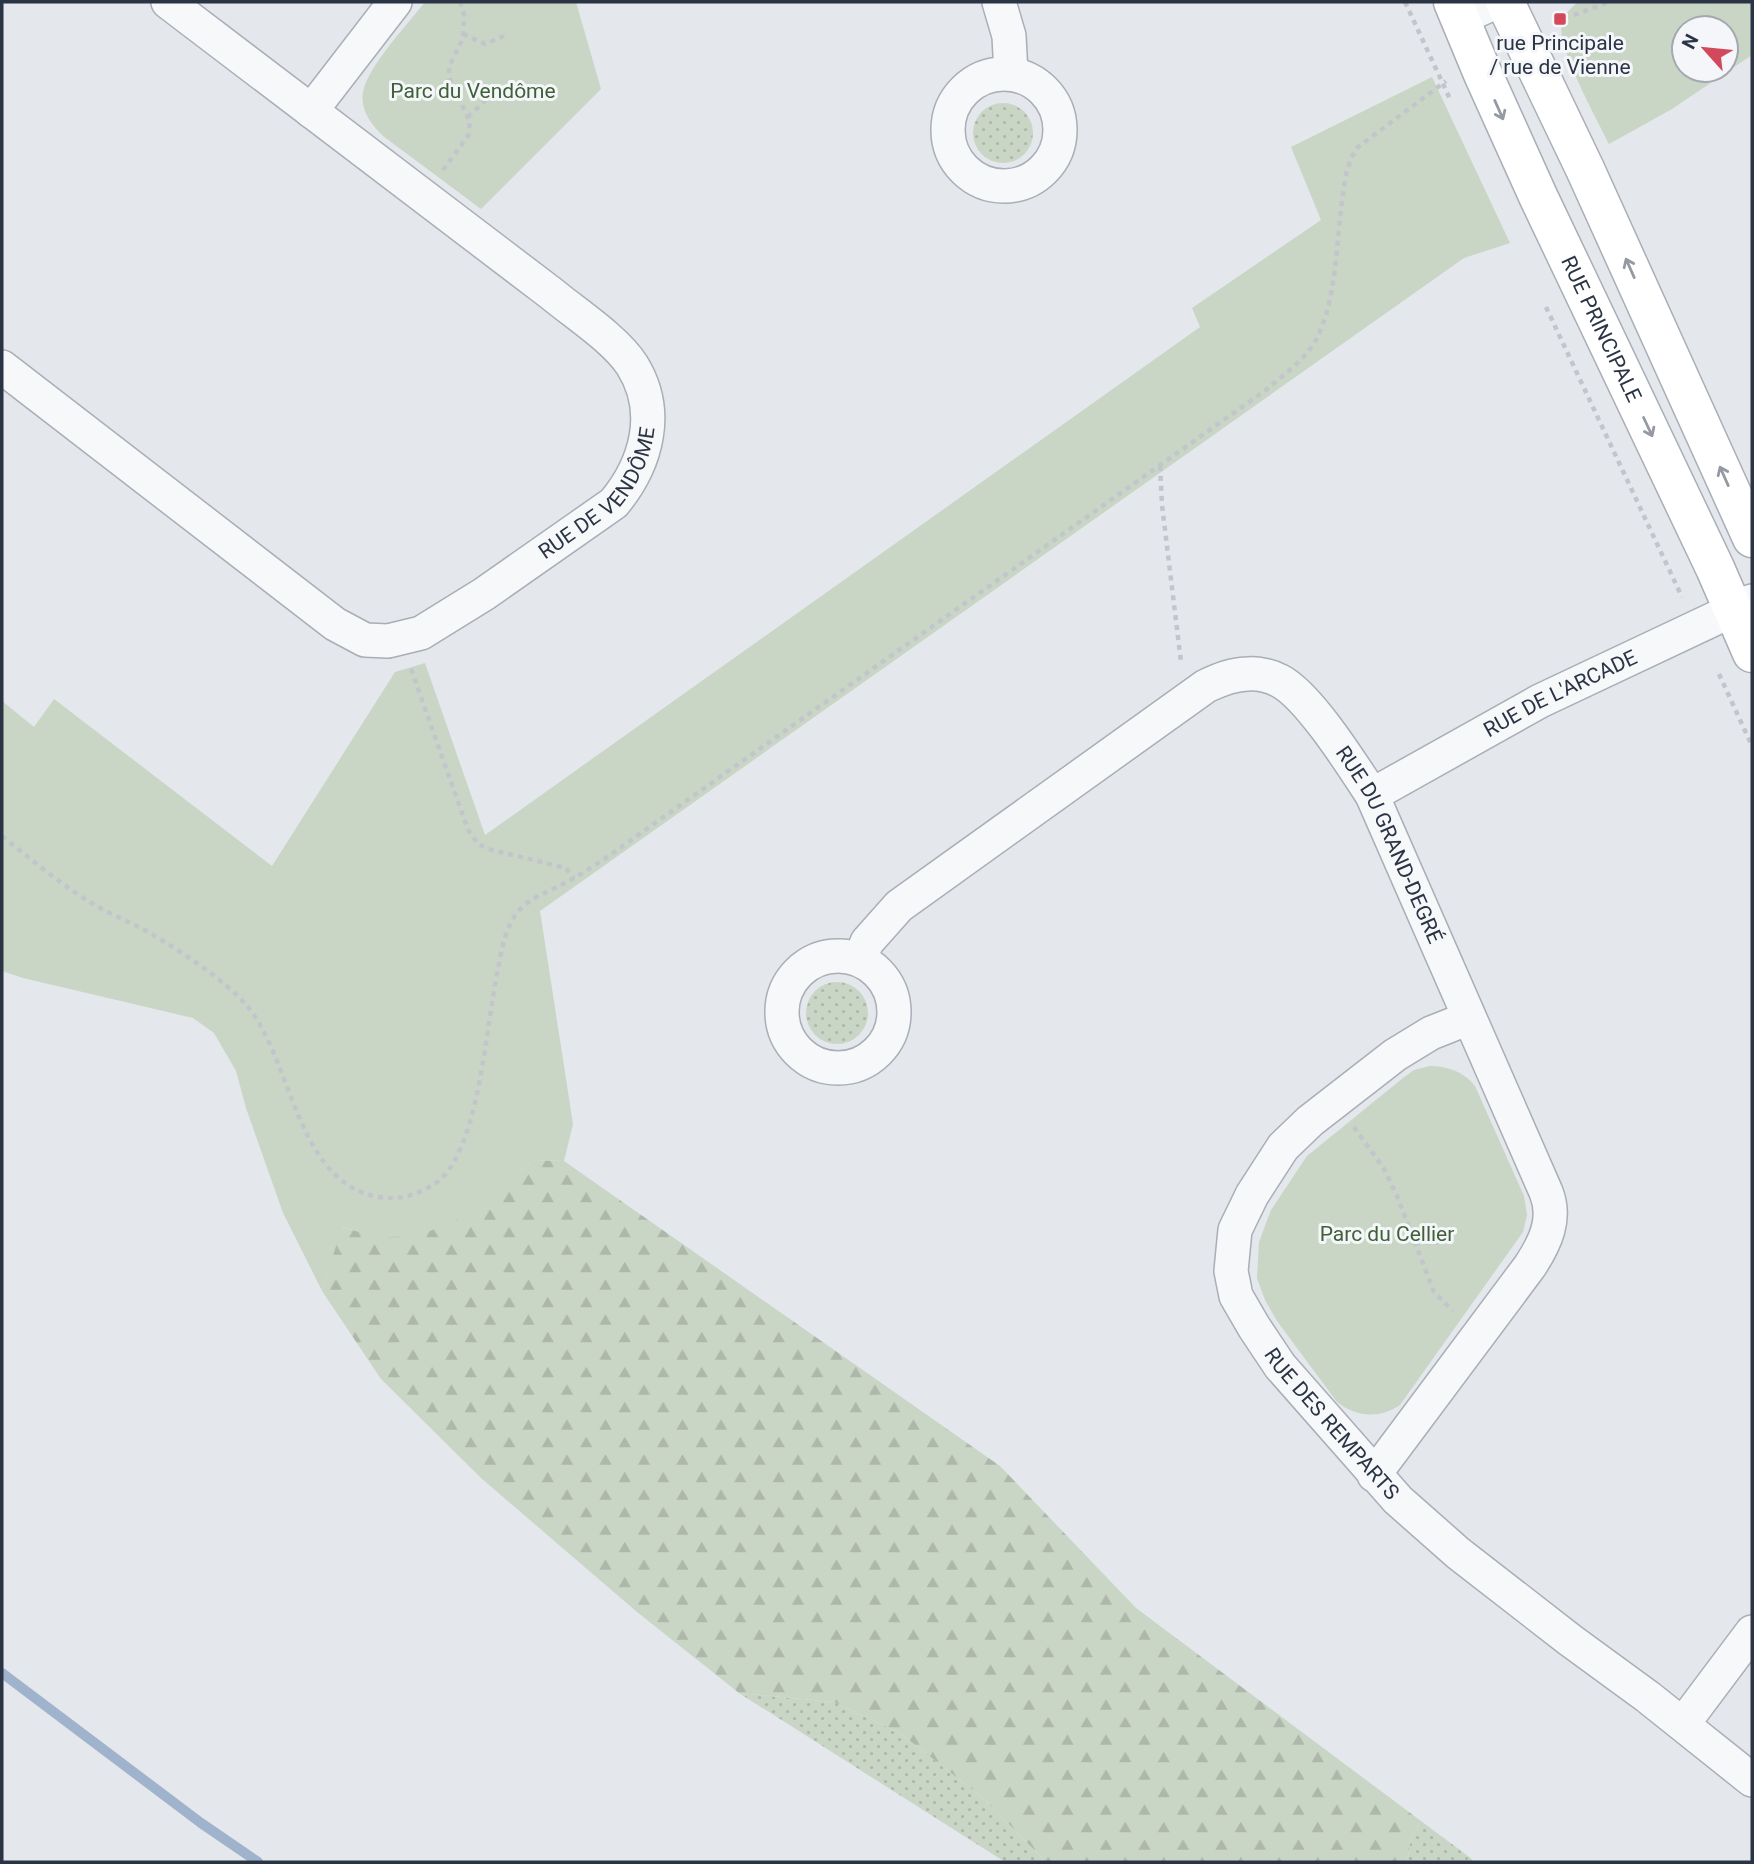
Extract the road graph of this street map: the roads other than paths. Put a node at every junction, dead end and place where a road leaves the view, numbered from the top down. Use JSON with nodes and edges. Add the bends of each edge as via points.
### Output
{"nodes":[{"id":1,"x":168,"y":2,"type":"edge"},
{"id":2,"x":395,"y":2,"type":"edge"},
{"id":3,"x":999,"y":2,"type":"edge"},
{"id":4,"x":1496,"y":2,"type":"edge"},
{"id":5,"x":1505,"y":2,"type":"edge"},
{"id":6,"x":1457,"y":10,"type":"edge"},
{"id":7,"x":1011,"y":74,"type":"dead end"},
{"id":8,"x":311,"y":111,"type":"junction"},
{"id":9,"x":2,"y":367,"type":"edge"},
{"id":10,"x":1752,"y":538,"type":"edge"},
{"id":11,"x":1743,"y":605,"type":"edge"},
{"id":12,"x":1752,"y":653,"type":"edge"},
{"id":13,"x":1372,"y":795,"type":"junction"},
{"id":14,"x":860,"y":959,"type":"dead end"},
{"id":15,"x":1469,"y":1018,"type":"junction"},
{"id":16,"x":1374,"y":1475,"type":"junction"},
{"id":17,"x":1752,"y":1632,"type":"edge"},
{"id":18,"x":1683,"y":1724,"type":"junction"},
{"id":19,"x":1752,"y":1780,"type":"edge"}],
"edges":[{"from":1,"to":8,"type":"street","name":"RUE DE VENDÔME"},
{"from":2,"to":8,"type":"street"},
{"from":3,"to":7,"type":"street","via":[[1010,36]]},
{"from":4,"to":6,"type":"street"},
{"from":10,"to":5,"type":"street","one_way":true},
{"from":6,"to":11,"type":"street","name":"RUE PRINCIPALE","one_way":true,"via":[[1538,196]]},
{"from":8,"to":9,"type":"street","name":"RUE DE VENDÔME","via":[[552,294],[631,363],[643,387],[649,427],[638,466],[614,503],[421,633],[388,641],[365,639],[335,624]]},
{"from":11,"to":12,"type":"street","name":"RUE PRINCIPALE"},
{"from":11,"to":13,"type":"street","name":"RUE DE L'ARCADE","via":[[1540,701]]},
{"from":13,"to":14,"type":"street","name":"RUE DU GRAND-DEGRÉ","via":[[1292,690],[1262,675],[1221,679],[899,906],[867,942]]},
{"from":13,"to":15,"type":"street","name":"RUE DU GRAND-DEGRÉ"},
{"from":15,"to":16,"type":"street","name":"RUE DU GRAND-DEGRÉ","via":[[1550,1201],[1550,1222],[1530,1266]]},
{"from":15,"to":16,"type":"street","name":"RUE DES REMPARTS","via":[[1431,1033],[1395,1055],[1301,1130],[1283,1147],[1235,1230],[1231,1271],[1242,1307],[1280,1366]]},
{"from":16,"to":18,"type":"street","name":"RUE DES REMPARTS","via":[[1450,1546]]},
{"from":17,"to":18,"type":"street"},
{"from":18,"to":19,"type":"street","name":"RUE DES REMPARTS"}]}
